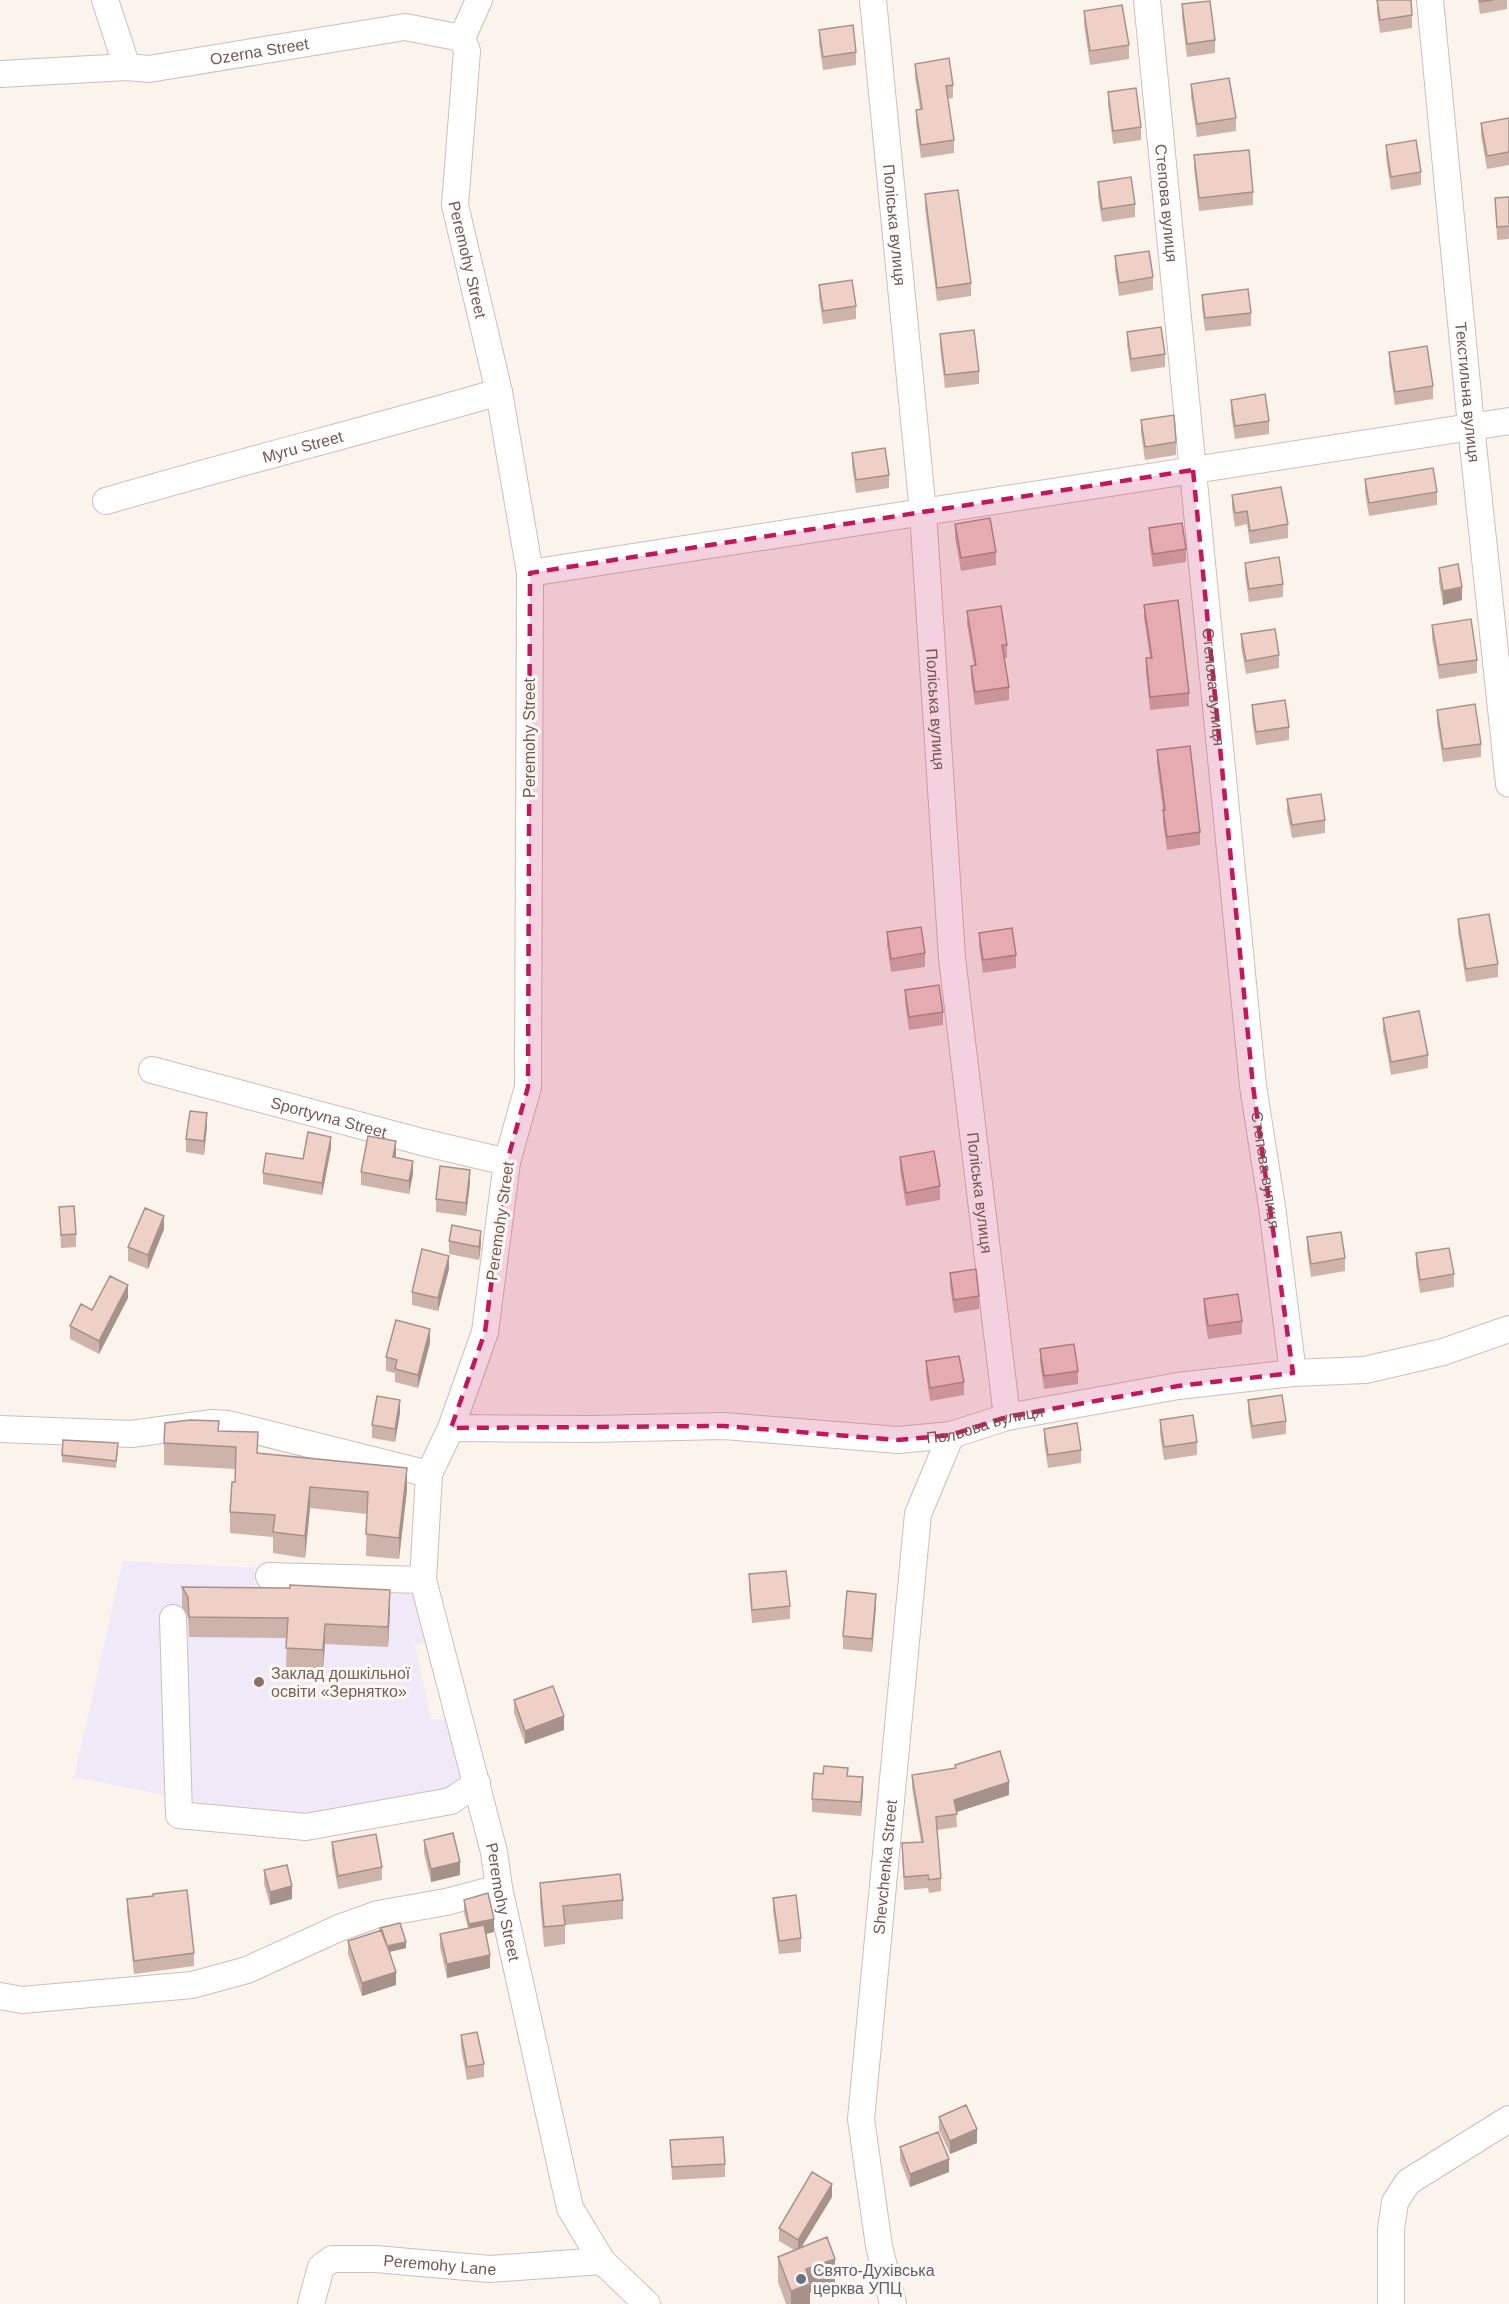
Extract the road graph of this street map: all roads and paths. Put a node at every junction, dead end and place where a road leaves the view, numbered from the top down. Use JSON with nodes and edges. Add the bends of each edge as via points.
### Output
{"nodes":[{"id":1,"x":105,"y":0,"type":"edge"},
{"id":2,"x":479,"y":0,"type":"edge"},
{"id":3,"x":873,"y":0,"type":"edge"},
{"id":4,"x":1147,"y":0,"type":"edge"},
{"id":5,"x":1430,"y":0,"type":"edge"},
{"id":6,"x":462,"y":38,"type":"junction"},
{"id":7,"x":128,"y":68,"type":"junction"},
{"id":8,"x":0,"y":74,"type":"edge"},
{"id":9,"x":499,"y":392,"type":"junction"},
{"id":10,"x":1509,"y":421,"type":"edge"},
{"id":11,"x":1471,"y":426,"type":"junction"},
{"id":12,"x":1193,"y":470,"type":"junction"},
{"id":13,"x":106,"y":501,"type":"dead end"},
{"id":14,"x":923,"y":512,"type":"junction"},
{"id":15,"x":530,"y":573,"type":"junction"},
{"id":16,"x":1509,"y":784,"type":"edge"},
{"id":17,"x":152,"y":1070,"type":"dead end"},
{"id":18,"x":507,"y":1162,"type":"junction"},
{"id":19,"x":1509,"y":1329,"type":"edge"},
{"id":20,"x":1293,"y":1373,"type":"junction"},
{"id":21,"x":1007,"y":1418,"type":"junction"},
{"id":22,"x":451,"y":1428,"type":"junction"},
{"id":23,"x":0,"y":1429,"type":"edge"},
{"id":24,"x":951,"y":1435,"type":"junction"},
{"id":25,"x":429,"y":1474,"type":"junction"},
{"id":26,"x":269,"y":1576,"type":"dead end"},
{"id":27,"x":423,"y":1580,"type":"junction"},
{"id":28,"x":173,"y":1618,"type":"dead end"},
{"id":29,"x":477,"y":1784,"type":"junction"},
{"id":30,"x":499,"y":1888,"type":"junction"},
{"id":31,"x":0,"y":1996,"type":"edge"},
{"id":32,"x":1509,"y":2119,"type":"edge"},
{"id":33,"x":602,"y":2261,"type":"junction"},
{"id":34,"x":311,"y":2304,"type":"edge"},
{"id":35,"x":647,"y":2304,"type":"edge"},
{"id":36,"x":893,"y":2304,"type":"edge"},
{"id":37,"x":1390,"y":2304,"type":"edge"}],
"edges":[{"from":1,"to":7,"type":"street"},
{"from":2,"to":6,"type":"street"},
{"from":3,"to":14,"type":"street","name":"Поліська вулиця"},
{"from":4,"to":12,"type":"street","name":"Степова вулиця"},
{"from":5,"to":11,"type":"street","name":"Текстильна вулиця"},
{"from":6,"to":7,"type":"street","name":"Ozerna Street","via":[[405,27],[149,69]]},
{"from":6,"to":9,"type":"street","name":"Peremohy Street","via":[[467,51],[455,205]]},
{"from":7,"to":8,"type":"street","name":"Ozerna Street"},
{"from":9,"to":13,"type":"street","name":"Myru Street"},
{"from":9,"to":15,"type":"street","name":"Peremohy Street"},
{"from":10,"to":11,"type":"street"},
{"from":11,"to":12,"type":"street"},
{"from":11,"to":16,"type":"street","name":"Текстильна вулиця"},
{"from":12,"to":14,"type":"street"},
{"from":12,"to":20,"type":"street","name":"Степова вулиця","via":[[1253,1086]]},
{"from":14,"to":15,"type":"street"},
{"from":14,"to":21,"type":"street","name":"Поліська вулиця","via":[[952,958]]},
{"from":15,"to":18,"type":"street","name":"Peremohy Street","via":[[528,1087]]},
{"from":17,"to":18,"type":"street","name":"Sportyvna Street"},
{"from":18,"to":22,"type":"street","name":"Peremohy Street","via":[[485,1332]]},
{"from":19,"to":20,"type":"street","name":"Польова вулиця","via":[[1443,1352],[1365,1370]]},
{"from":20,"to":21,"type":"street","name":"Польова вулиця","via":[[1178,1386]]},
{"from":21,"to":24,"type":"street","name":"Польова вулиця"},
{"from":22,"to":24,"type":"street","name":"Польова вулиця","via":[[724,1426],[898,1440]]},
{"from":22,"to":25,"type":"street","name":"Peremohy Street"},
{"from":23,"to":25,"type":"street","via":[[131,1434],[228,1424]]},
{"from":24,"to":36,"type":"street","name":"Shevchenka Street","via":[[918,1514],[861,2119],[879,2246]]},
{"from":25,"to":27,"type":"street","name":"Peremohy Street"},
{"from":26,"to":27,"type":"street"},
{"from":27,"to":29,"type":"street","name":"Peremohy Street"},
{"from":28,"to":29,"type":"street","via":[[179,1815],[306,1827],[451,1801]]},
{"from":29,"to":30,"type":"street","name":"Peremohy Street"},
{"from":30,"to":31,"type":"street","via":[[378,1914],[247,1970],[192,1985],[22,2000]]},
{"from":30,"to":33,"type":"street","name":"Peremohy Street","via":[[570,2208]]},
{"from":32,"to":37,"type":"street","via":[[1408,2182],[1395,2202]]},
{"from":33,"to":34,"type":"street","name":"Peremohy Lane","via":[[490,2269],[332,2259],[321,2267]]},
{"from":33,"to":35,"type":"street","name":"Peremohy Street"}]}
